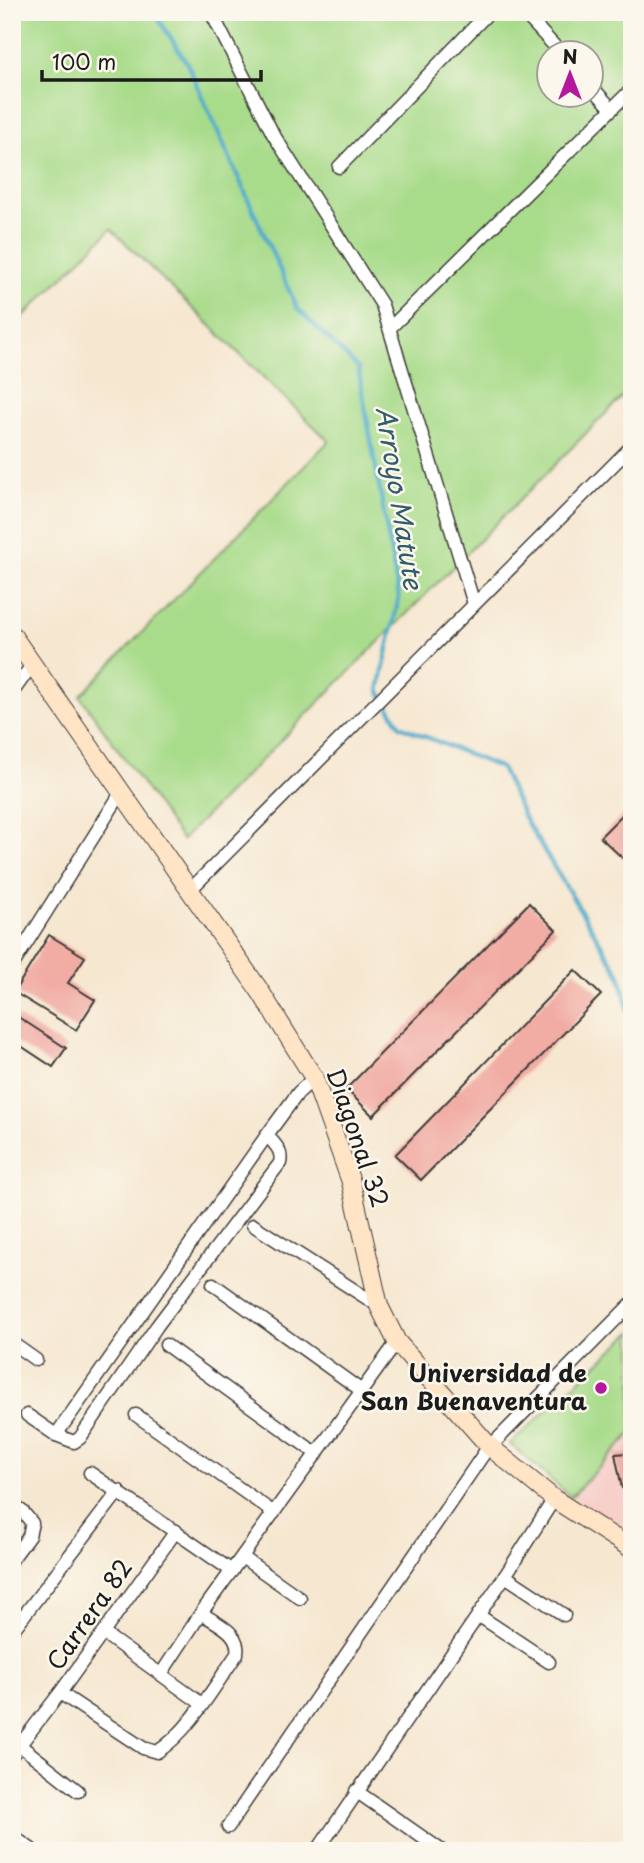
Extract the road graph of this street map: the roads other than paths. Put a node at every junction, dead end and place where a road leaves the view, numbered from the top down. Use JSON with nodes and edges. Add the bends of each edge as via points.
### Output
{"nodes":[{"id":1,"x":211,"y":12,"type":"edge"},
{"id":2,"x":489,"y":12,"type":"edge"},
{"id":3,"x":523,"y":12,"type":"edge"},
{"id":4,"x":547,"y":38,"type":"edge"},
{"id":5,"x":632,"y":89,"type":"edge"},
{"id":6,"x":606,"y":102,"type":"edge"},
{"id":7,"x":612,"y":109,"type":"junction"},
{"id":8,"x":339,"y":167,"type":"dead end"},
{"id":9,"x":390,"y":328,"type":"junction"},
{"id":10,"x":632,"y":446,"type":"edge"},
{"id":11,"x":474,"y":604,"type":"junction"},
{"id":12,"x":12,"y":635,"type":"edge"},
{"id":13,"x":32,"y":665,"type":"junction"},
{"id":14,"x":12,"y":693,"type":"edge"},
{"id":15,"x":121,"y":793,"type":"junction"},
{"id":16,"x":190,"y":890,"type":"junction"},
{"id":17,"x":12,"y":966,"type":"edge"},
{"id":18,"x":314,"y":1078,"type":"junction"},
{"id":19,"x":267,"y":1135,"type":"junction"},
{"id":20,"x":253,"y":1225,"type":"dead end"},
{"id":21,"x":213,"y":1284,"type":"dead end"},
{"id":22,"x":632,"y":1303,"type":"edge"},
{"id":23,"x":379,"y":1306,"type":"junction"},
{"id":24,"x":397,"y":1342,"type":"junction"},
{"id":25,"x":12,"y":1343,"type":"edge"},
{"id":26,"x":166,"y":1345,"type":"dead end"},
{"id":27,"x":36,"y":1360,"type":"dead end"},
{"id":28,"x":362,"y":1391,"type":"junction"},
{"id":29,"x":27,"y":1415,"type":"dead end"},
{"id":30,"x":136,"y":1415,"type":"dead end"},
{"id":31,"x":56,"y":1435,"type":"junction"},
{"id":32,"x":489,"y":1446,"type":"junction"},
{"id":33,"x":317,"y":1454,"type":"junction"},
{"id":34,"x":90,"y":1473,"type":"dead end"},
{"id":35,"x":119,"y":1491,"type":"junction"},
{"id":36,"x":554,"y":1499,"type":"junction"},
{"id":37,"x":12,"y":1504,"type":"edge"},
{"id":38,"x":274,"y":1513,"type":"junction"},
{"id":39,"x":176,"y":1531,"type":"junction"},
{"id":40,"x":632,"y":1549,"type":"edge"},
{"id":41,"x":242,"y":1557,"type":"junction"},
{"id":42,"x":12,"y":1559,"type":"edge"},
{"id":43,"x":232,"y":1571,"type":"junction"},
{"id":44,"x":505,"y":1576,"type":"junction"},
{"id":45,"x":300,"y":1598,"type":"dead end"},
{"id":46,"x":201,"y":1614,"type":"junction"},
{"id":47,"x":478,"y":1615,"type":"junction"},
{"id":48,"x":564,"y":1615,"type":"dead end"},
{"id":49,"x":12,"y":1632,"type":"edge"},
{"id":50,"x":103,"y":1633,"type":"junction"},
{"id":51,"x":549,"y":1662,"type":"dead end"},
{"id":52,"x":161,"y":1674,"type":"junction"},
{"id":53,"x":60,"y":1693,"type":"junction"},
{"id":54,"x":202,"y":1704,"type":"junction"},
{"id":55,"x":15,"y":1746,"type":"edge"},
{"id":56,"x":78,"y":1791,"type":"dead end"},
{"id":57,"x":356,"y":1791,"type":"junction"},
{"id":58,"x":228,"y":1827,"type":"dead end"},
{"id":59,"x":12,"y":1836,"type":"edge"},
{"id":60,"x":32,"y":1850,"type":"edge"},
{"id":61,"x":317,"y":1851,"type":"edge"},
{"id":62,"x":442,"y":1851,"type":"edge"}],
"edges":[{"from":1,"to":9,"type":"street","via":[[273,134],[382,305]]},
{"from":2,"to":8,"type":"street"},
{"from":3,"to":4,"type":"street"},
{"from":5,"to":7,"type":"street"},
{"from":6,"to":7,"type":"street"},
{"from":7,"to":9,"type":"street"},
{"from":9,"to":11,"type":"street"},
{"from":10,"to":11,"type":"street"},
{"from":11,"to":16,"type":"street"},
{"from":12,"to":13,"type":"street","name":"Diagonal 32"},
{"from":13,"to":14,"type":"street"},
{"from":13,"to":15,"type":"street","name":"Diagonal 32"},
{"from":15,"to":16,"type":"street","name":"Diagonal 32"},
{"from":15,"to":17,"type":"street"},
{"from":16,"to":18,"type":"street","name":"Diagonal 32"},
{"from":18,"to":19,"type":"street"},
{"from":18,"to":23,"type":"street","name":"Diagonal 32","via":[[351,1182]]},
{"from":19,"to":31,"type":"street"},
{"from":19,"to":31,"type":"street","via":[[279,1149],[280,1163],[79,1438],[74,1442]]},
{"from":20,"to":23,"type":"street"},
{"from":21,"to":28,"type":"street"},
{"from":22,"to":32,"type":"street"},
{"from":23,"to":24,"type":"street","name":"Diagonal 32"},
{"from":24,"to":28,"type":"street"},
{"from":24,"to":32,"type":"street","name":"Diagonal 32"},
{"from":25,"to":27,"type":"street"},
{"from":26,"to":33,"type":"street"},
{"from":28,"to":33,"type":"street"},
{"from":29,"to":31,"type":"street"},
{"from":30,"to":38,"type":"street"},
{"from":32,"to":36,"type":"street","name":"Diagonal 32"},
{"from":32,"to":58,"type":"street"},
{"from":33,"to":38,"type":"street"},
{"from":34,"to":35,"type":"street"},
{"from":35,"to":39,"type":"street"},
{"from":35,"to":49,"type":"street"},
{"from":36,"to":40,"type":"street","name":"Diagonal 32"},
{"from":36,"to":44,"type":"street"},
{"from":37,"to":42,"type":"street","via":[[32,1523],[29,1536]]},
{"from":38,"to":41,"type":"street"},
{"from":39,"to":43,"type":"street"},
{"from":39,"to":50,"type":"street","name":"Carrera 82"},
{"from":41,"to":43,"type":"street"},
{"from":41,"to":45,"type":"street"},
{"from":43,"to":46,"type":"street"},
{"from":44,"to":47,"type":"street"},
{"from":44,"to":48,"type":"street"},
{"from":46,"to":52,"type":"street"},
{"from":46,"to":54,"type":"street","via":[[234,1635],[239,1644],[237,1654]]},
{"from":47,"to":51,"type":"street"},
{"from":47,"to":57,"type":"street"},
{"from":50,"to":52,"type":"street"},
{"from":50,"to":53,"type":"street","name":"Carrera 82"},
{"from":52,"to":54,"type":"street"},
{"from":53,"to":54,"type":"street","via":[[143,1748],[157,1752],[170,1744]]},
{"from":53,"to":55,"type":"street","name":"Carrera 82"},
{"from":55,"to":56,"type":"street"},
{"from":57,"to":61,"type":"street"},
{"from":57,"to":62,"type":"street"},
{"from":59,"to":60,"type":"street"}]}
